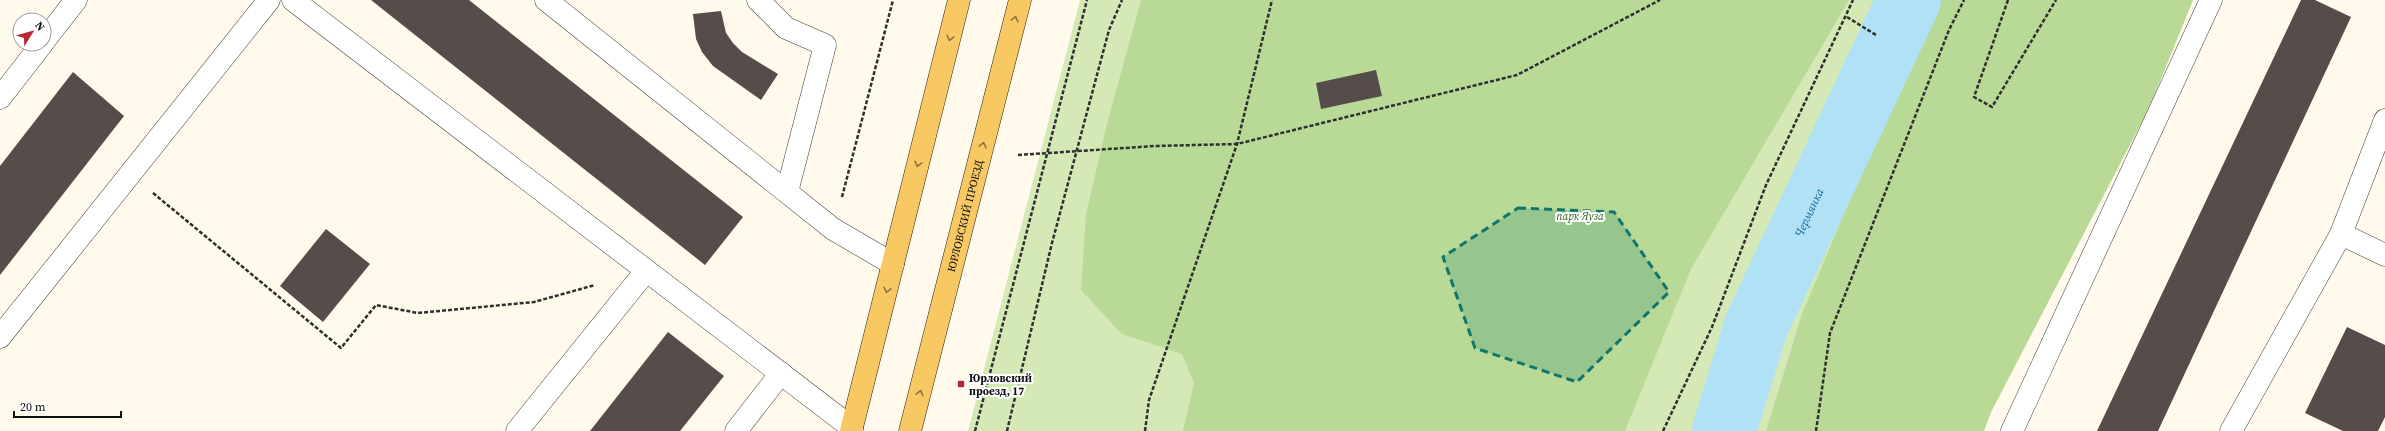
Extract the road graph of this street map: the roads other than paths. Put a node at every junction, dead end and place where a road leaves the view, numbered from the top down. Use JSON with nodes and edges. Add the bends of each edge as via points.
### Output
{"nodes":[{"id":1,"x":76,"y":0,"type":"edge"},
{"id":2,"x":269,"y":0,"type":"edge"},
{"id":3,"x":293,"y":0,"type":"edge"},
{"id":4,"x":546,"y":0,"type":"edge"},
{"id":5,"x":758,"y":0,"type":"edge"},
{"id":6,"x":959,"y":0,"type":"edge"},
{"id":7,"x":1020,"y":0,"type":"edge"},
{"id":8,"x":2211,"y":0,"type":"edge"},
{"id":9,"x":52,"y":31,"type":"edge"},
{"id":10,"x":36,"y":52,"type":"edge"},
{"id":11,"x":0,"y":98,"type":"edge"},
{"id":12,"x":2385,"y":120,"type":"edge"},
{"id":13,"x":787,"y":192,"type":"junction"},
{"id":14,"x":2341,"y":234,"type":"junction"},
{"id":15,"x":2385,"y":255,"type":"edge"},
{"id":16,"x":893,"y":264,"type":"junction"},
{"id":17,"x":646,"y":271,"type":"junction"},
{"id":18,"x":0,"y":337,"type":"edge"},
{"id":19,"x":781,"y":373,"type":"junction"},
{"id":20,"x":852,"y":430,"type":"edge"},
{"id":21,"x":517,"y":431,"type":"edge"},
{"id":22,"x":736,"y":431,"type":"edge"},
{"id":23,"x":910,"y":431,"type":"edge"},
{"id":24,"x":2012,"y":431,"type":"edge"},
{"id":25,"x":2231,"y":431,"type":"edge"}],
"edges":[{"from":1,"to":9,"type":"lane"},
{"from":2,"to":18,"type":"lane"},
{"from":3,"to":17,"type":"lane"},
{"from":4,"to":13,"type":"lane"},
{"from":5,"to":13,"type":"lane","via":[[786,28],[825,45]]},
{"from":6,"to":16,"type":"main road","one_way":true},
{"from":23,"to":7,"type":"main road","name":"ЮРЛОВСКИЙ ПРОЕЗД","one_way":true},
{"from":8,"to":24,"type":"lane"},
{"from":10,"to":11,"type":"lane"},
{"from":12,"to":14,"type":"lane"},
{"from":13,"to":16,"type":"lane","via":[[834,229]]},
{"from":14,"to":15,"type":"lane"},
{"from":14,"to":25,"type":"lane"},
{"from":16,"to":20,"type":"main road","one_way":true},
{"from":17,"to":19,"type":"lane"},
{"from":17,"to":21,"type":"lane"},
{"from":19,"to":20,"type":"lane"},
{"from":19,"to":22,"type":"lane"}]}
